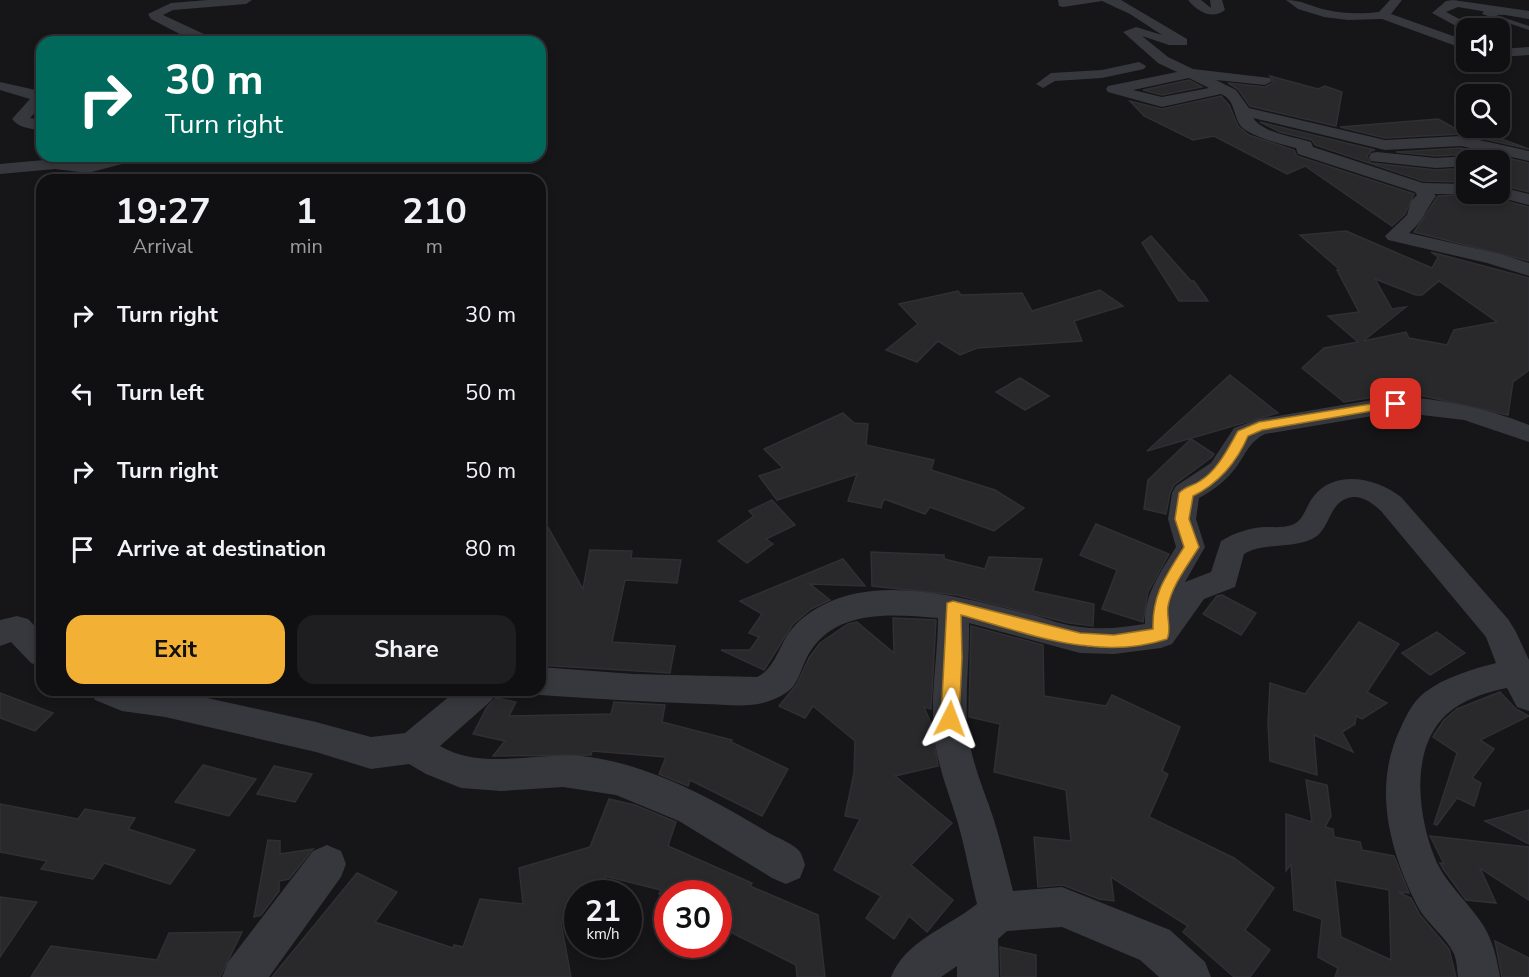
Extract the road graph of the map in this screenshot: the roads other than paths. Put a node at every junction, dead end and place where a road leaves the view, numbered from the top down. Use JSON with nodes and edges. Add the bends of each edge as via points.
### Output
{"nodes":[{"id":1,"x":246,"y":0,"type":"edge"},
{"id":2,"x":1064,"y":0,"type":"edge"},
{"id":3,"x":1096,"y":0,"type":"edge"},
{"id":4,"x":1107,"y":0,"type":"edge"},
{"id":5,"x":1194,"y":0,"type":"edge"},
{"id":6,"x":1216,"y":0,"type":"edge"},
{"id":7,"x":1292,"y":0,"type":"edge"},
{"id":8,"x":1396,"y":0,"type":"edge"},
{"id":9,"x":1509,"y":0,"type":"edge"},
{"id":10,"x":1377,"y":16,"type":"junction"},
{"id":11,"x":1529,"y":18,"type":"edge"},
{"id":12,"x":1456,"y":22,"type":"edge"},
{"id":13,"x":191,"y":36,"type":"edge"},
{"id":14,"x":1529,"y":37,"type":"edge"},
{"id":15,"x":1456,"y":42,"type":"edge"},
{"id":16,"x":1529,"y":51,"type":"edge"},
{"id":17,"x":1510,"y":52,"type":"edge"},
{"id":18,"x":1167,"y":61,"type":"junction"},
{"id":19,"x":1190,"y":73,"type":"junction"},
{"id":20,"x":1265,"y":81,"type":"dead end"},
{"id":21,"x":1043,"y":84,"type":"dead end"},
{"id":22,"x":0,"y":86,"type":"edge"},
{"id":23,"x":1223,"y":89,"type":"junction"},
{"id":24,"x":36,"y":96,"type":"edge"},
{"id":25,"x":36,"y":102,"type":"edge"},
{"id":26,"x":1244,"y":111,"type":"junction"},
{"id":27,"x":36,"y":124,"type":"edge"},
{"id":28,"x":1305,"y":146,"type":"junction"},
{"id":29,"x":1496,"y":149,"type":"edge"},
{"id":30,"x":36,"y":154,"type":"edge"},
{"id":31,"x":1529,"y":156,"type":"edge"},
{"id":32,"x":0,"y":158,"type":"edge"},
{"id":33,"x":1456,"y":161,"type":"edge"},
{"id":34,"x":110,"y":162,"type":"edge"},
{"id":35,"x":1510,"y":169,"type":"edge"},
{"id":36,"x":0,"y":170,"type":"edge"},
{"id":37,"x":1519,"y":171,"type":"dead end"},
{"id":38,"x":1422,"y":188,"type":"junction"},
{"id":39,"x":1456,"y":189,"type":"edge"},
{"id":40,"x":1510,"y":195,"type":"edge"},
{"id":41,"x":1529,"y":200,"type":"edge"},
{"id":42,"x":1529,"y":270,"type":"edge"},
{"id":43,"x":1529,"y":434,"type":"edge"},
{"id":44,"x":953,"y":607,"type":"junction"},
{"id":45,"x":0,"y":633,"type":"edge"},
{"id":46,"x":1161,"y":634,"type":"junction"},
{"id":47,"x":36,"y":648,"type":"edge"},
{"id":48,"x":546,"y":681,"type":"edge"},
{"id":49,"x":1524,"y":681,"type":"edge"},
{"id":50,"x":120,"y":696,"type":"edge"},
{"id":51,"x":473,"y":696,"type":"edge"},
{"id":52,"x":413,"y":748,"type":"junction"},
{"id":53,"x":327,"y":864,"type":"dead end"},
{"id":54,"x":786,"y":866,"type":"dead end"},
{"id":55,"x":988,"y":921,"type":"junction"},
{"id":56,"x":243,"y":977,"type":"edge"},
{"id":57,"x":912,"y":977,"type":"edge"},
{"id":58,"x":978,"y":977,"type":"edge"},
{"id":59,"x":1190,"y":977,"type":"edge"},
{"id":60,"x":1479,"y":977,"type":"edge"}],
"edges":[{"from":1,"to":13,"type":"street","via":[[171,7],[154,14]]},
{"from":2,"to":3,"type":"street","via":[[1063,3]]},
{"from":4,"to":18,"type":"street","via":[[1126,5],[1182,42],[1129,32]]},
{"from":5,"to":6,"type":"street","via":[[1202,9],[1215,11],[1219,10]]},
{"from":7,"to":10,"type":"street","via":[[1312,11],[1352,18]]},
{"from":8,"to":10,"type":"street"},
{"from":9,"to":11,"type":"street"},
{"from":10,"to":15,"type":"street"},
{"from":11,"to":11,"type":"lane","via":[[1484,13]]},
{"from":11,"to":12,"type":"street","via":[[1458,3],[1438,13]]},
{"from":11,"to":14,"type":"street","via":[[1521,31]]},
{"from":16,"to":17,"type":"street"},
{"from":18,"to":19,"type":"street"},
{"from":18,"to":21,"type":"street","via":[[1102,74],[1051,77]]},
{"from":19,"to":20,"type":"street"},
{"from":19,"to":23,"type":"street"},
{"from":19,"to":23,"type":"street","via":[[1113,89],[1162,102]]},
{"from":22,"to":24,"type":"street"},
{"from":23,"to":26,"type":"street","via":[[1231,93]]},
{"from":25,"to":27,"type":"street","via":[[20,119]]},
{"from":26,"to":28,"type":"street","via":[[1252,126]]},
{"from":26,"to":29,"type":"street","via":[[1385,145],[1440,140]]},
{"from":28,"to":33,"type":"street","via":[[1403,161]]},
{"from":28,"to":38,"type":"street","via":[[1304,150]]},
{"from":29,"to":31,"type":"street"},
{"from":30,"to":32,"type":"street"},
{"from":34,"to":36,"type":"street","via":[[88,168],[55,164]]},
{"from":35,"to":37,"type":"street"},
{"from":38,"to":39,"type":"street"},
{"from":38,"to":42,"type":"street","via":[[1427,196],[1420,201],[1416,217],[1395,236]]},
{"from":40,"to":41,"type":"street"},
{"from":43,"to":46,"type":"street","via":[[1475,416],[1417,404],[1396,404],[1259,426],[1243,434],[1236,450],[1212,478],[1186,493],[1182,519],[1191,547],[1160,607]]},
{"from":44,"to":46,"type":"street","via":[[1080,640],[1114,641]]},
{"from":44,"to":48,"type":"street","via":[[892,602],[838,611],[803,637],[785,675],[759,691]]},
{"from":44,"to":55,"type":"street","via":[[951,733],[957,771],[975,819]]},
{"from":45,"to":47,"type":"street","via":[[17,628]]},
{"from":46,"to":49,"type":"street","via":[[1193,591],[1224,579],[1231,548],[1247,538],[1288,537],[1305,531],[1326,500],[1347,489],[1363,488],[1373,490],[1391,504],[1481,607],[1505,641]]},
{"from":49,"to":60,"type":"street","via":[[1473,684],[1442,698],[1426,711],[1404,758],[1402,797],[1410,838],[1433,895],[1472,946]]},
{"from":50,"to":52,"type":"street","via":[[316,737],[371,753]]},
{"from":51,"to":52,"type":"street"},
{"from":52,"to":54,"type":"street","via":[[436,764],[466,775],[586,773],[622,780],[694,810]]},
{"from":53,"to":56,"type":"street"},
{"from":55,"to":57,"type":"street","via":[[932,958]]},
{"from":55,"to":58,"type":"street"},
{"from":55,"to":59,"type":"street","via":[[1062,907],[1155,945]]}]}
